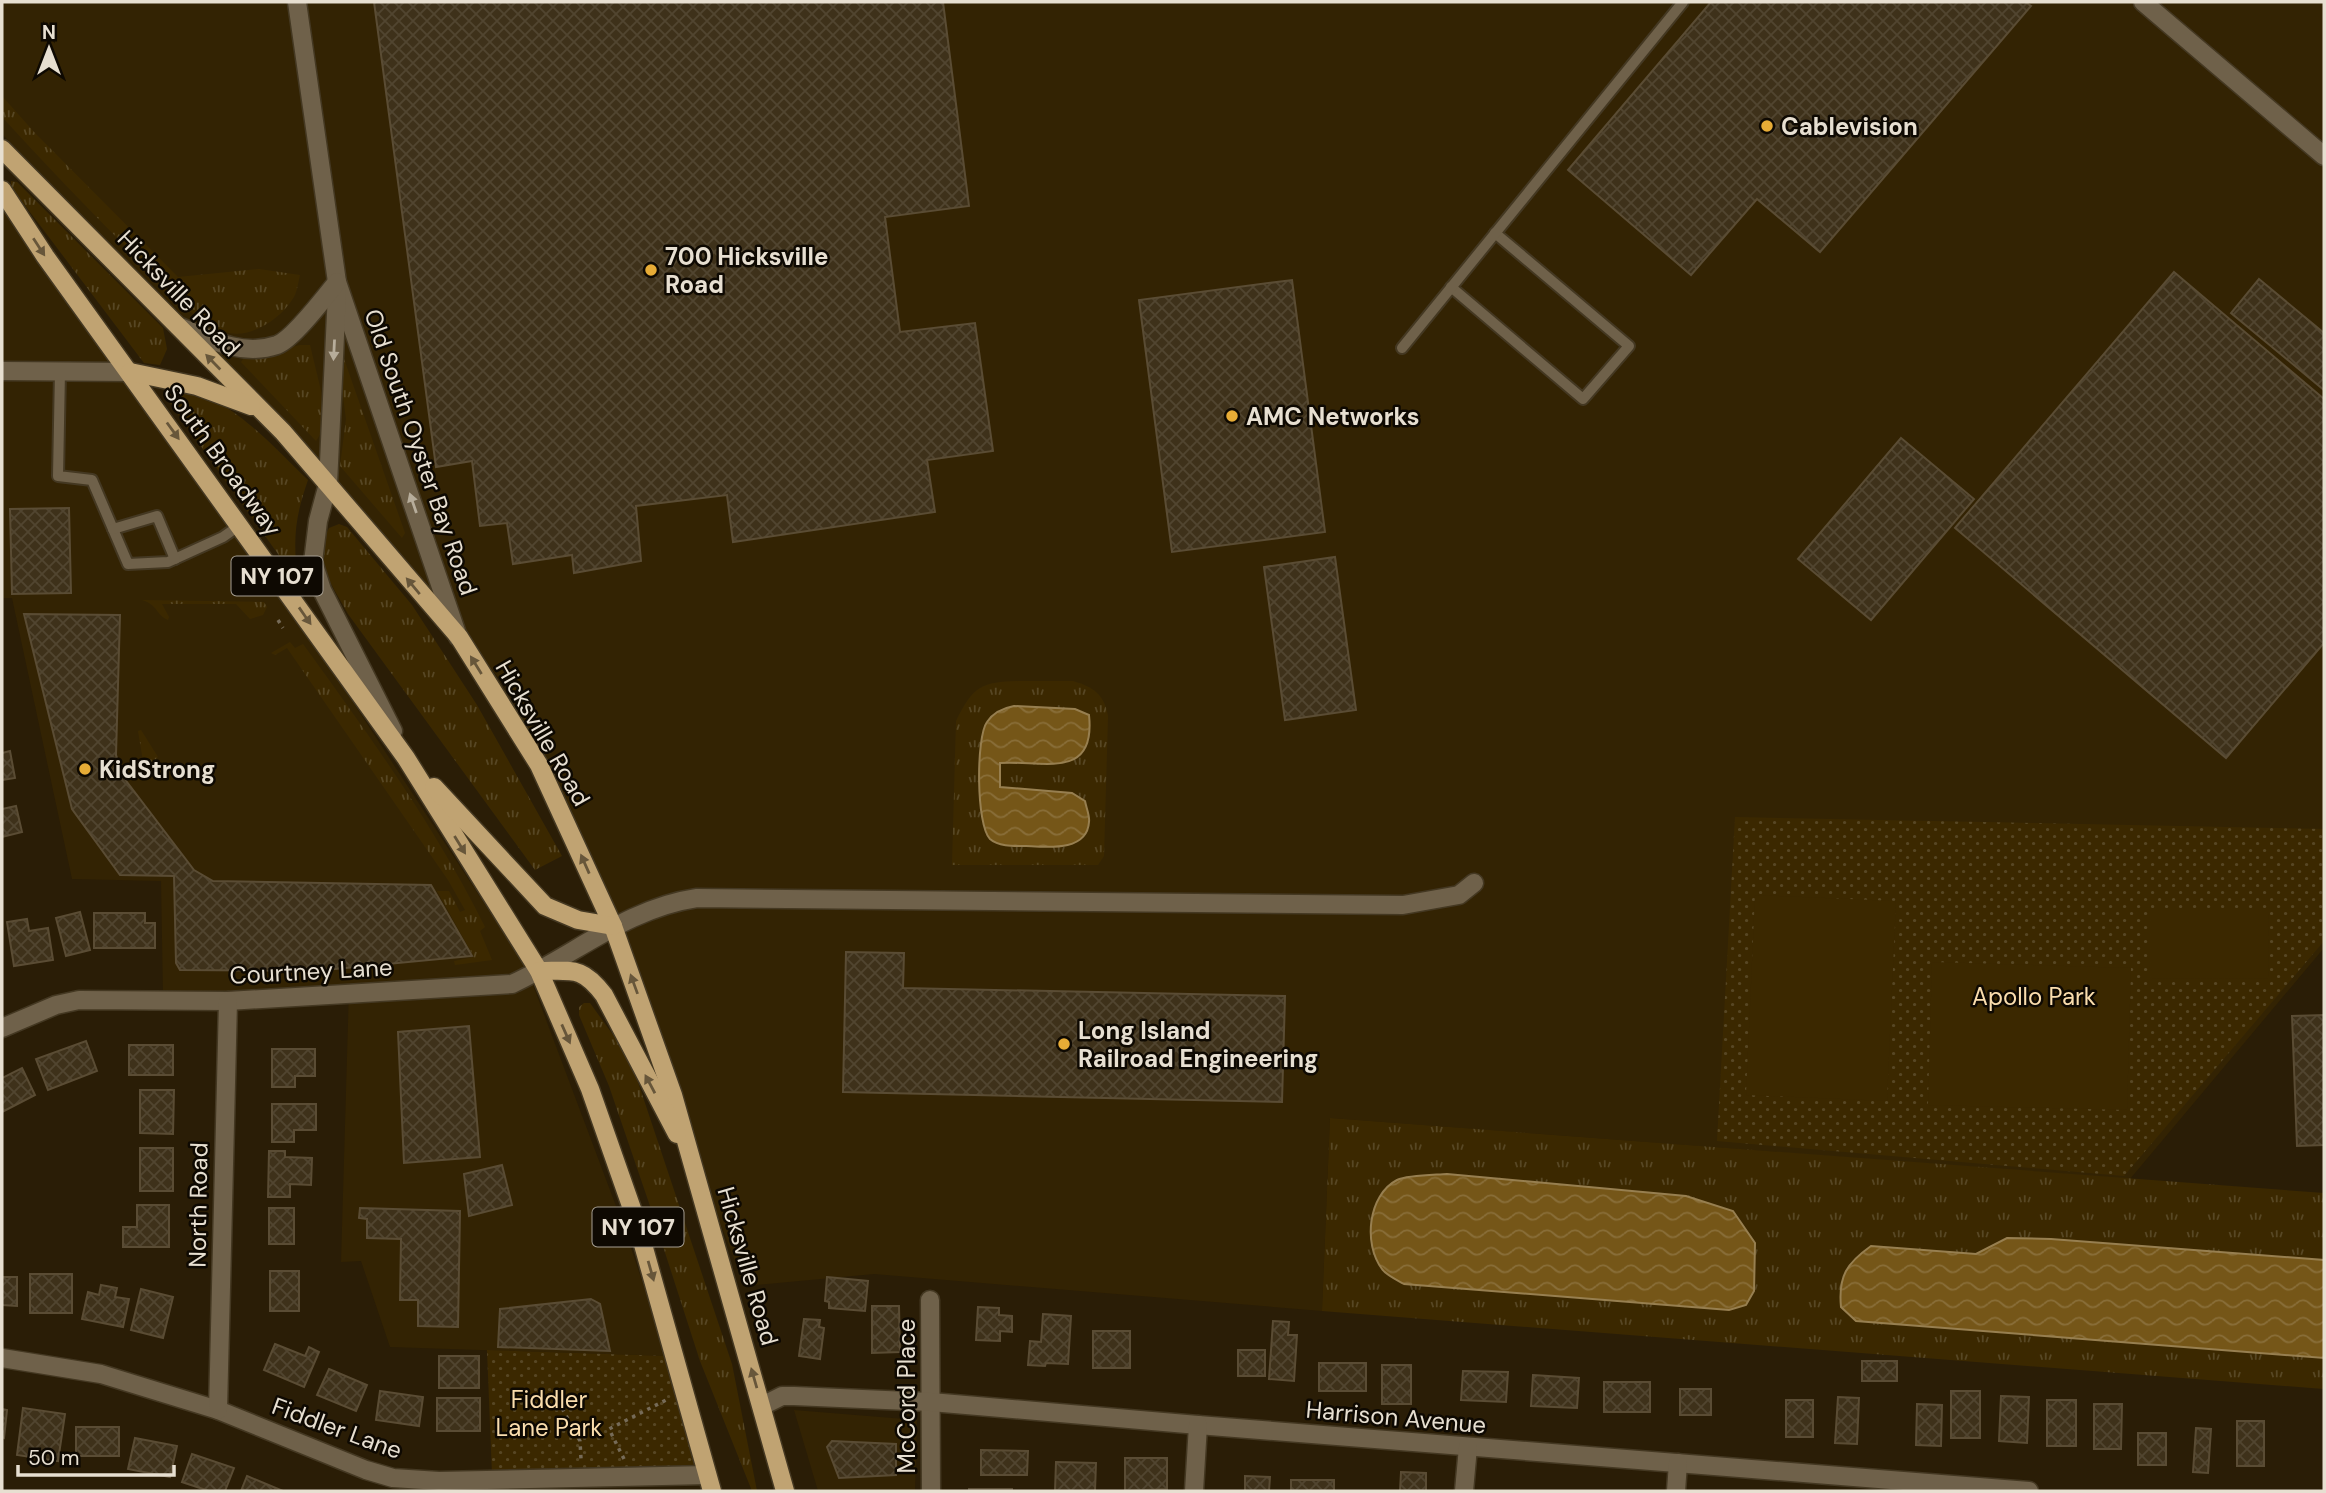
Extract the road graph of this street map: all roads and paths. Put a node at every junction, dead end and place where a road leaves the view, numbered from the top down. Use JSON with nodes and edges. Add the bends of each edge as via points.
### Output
{"nodes":[{"id":1,"x":297,"y":2,"type":"edge"},
{"id":2,"x":1683,"y":2,"type":"edge"},
{"id":3,"x":2143,"y":2,"type":"edge"},
{"id":4,"x":2,"y":149,"type":"edge"},
{"id":5,"x":2324,"y":156,"type":"edge"},
{"id":6,"x":2,"y":190,"type":"edge"},
{"id":7,"x":1495,"y":233,"type":"junction"},
{"id":8,"x":337,"y":282,"type":"junction"},
{"id":9,"x":1451,"y":287,"type":"junction"},
{"id":10,"x":178,"y":326,"type":"junction"},
{"id":11,"x":1402,"y":348,"type":"dead end"},
{"id":12,"x":2,"y":371,"type":"edge"},
{"id":13,"x":60,"y":371,"type":"junction"},
{"id":14,"x":130,"y":372,"type":"junction"},
{"id":15,"x":258,"y":408,"type":"junction"},
{"id":16,"x":328,"y":484,"type":"junction"},
{"id":17,"x":240,"y":525,"type":"junction"},
{"id":18,"x":113,"y":530,"type":"junction"},
{"id":19,"x":175,"y":559,"type":"junction"},
{"id":20,"x":278,"y":620,"type":"dead end"},
{"id":21,"x":283,"y":628,"type":"dead end"},
{"id":22,"x":459,"y":637,"type":"junction"},
{"id":23,"x":406,"y":758,"type":"junction"},
{"id":24,"x":1474,"y":883,"type":"dead end"},
{"id":25,"x":613,"y":926,"type":"junction"},
{"id":26,"x":539,"y":971,"type":"junction"},
{"id":27,"x":228,"y":1001,"type":"junction"},
{"id":28,"x":2,"y":1028,"type":"edge"},
{"id":29,"x":694,"y":1166,"type":"junction"},
{"id":30,"x":930,"y":1300,"type":"dead end"},
{"id":31,"x":2,"y":1358,"type":"edge"},
{"id":32,"x":685,"y":1390,"type":"junction"},
{"id":33,"x":558,"y":1401,"type":"dead end"},
{"id":34,"x":931,"y":1402,"type":"junction"},
{"id":35,"x":762,"y":1406,"type":"junction"},
{"id":36,"x":218,"y":1410,"type":"junction"},
{"id":37,"x":1198,"y":1425,"type":"junction"},
{"id":38,"x":1468,"y":1447,"type":"junction"},
{"id":39,"x":1678,"y":1463,"type":"junction"},
{"id":40,"x":633,"y":1476,"type":"junction"},
{"id":41,"x":582,"y":1478,"type":"junction"},
{"id":42,"x":709,"y":1483,"type":"edge"},
{"id":43,"x":439,"y":1486,"type":"edge"},
{"id":44,"x":1916,"y":1487,"type":"edge"},
{"id":45,"x":785,"y":1491,"type":"edge"},
{"id":46,"x":931,"y":1491,"type":"edge"},
{"id":47,"x":1194,"y":1491,"type":"edge"},
{"id":48,"x":1464,"y":1491,"type":"edge"},
{"id":49,"x":1676,"y":1491,"type":"edge"},
{"id":50,"x":2029,"y":1491,"type":"edge"}],
"edges":[{"from":1,"to":8,"type":"street","name":"Old South Oyster Bay Road"},
{"from":2,"to":7,"type":"lane"},
{"from":3,"to":5,"type":"street"},
{"from":4,"to":10,"type":"main road","name":"Hicksville Road","number":"NY 107"},
{"from":6,"to":14,"type":"main road","name":"South Broadway","number":"NY 107","one_way":true},
{"from":7,"to":9,"type":"lane"},
{"from":7,"to":9,"type":"lane","via":[[1629,346],[1583,399]]},
{"from":8,"to":10,"type":"street","via":[[279,345],[250,349],[221,344]]},
{"from":8,"to":16,"type":"street","name":"Old South Oyster Bay Road","one_way":true},
{"from":22,"to":8,"type":"street","name":"Old South Oyster Bay Road","one_way":true},
{"from":9,"to":11,"type":"lane"},
{"from":15,"to":10,"type":"main road","name":"Hicksville Road","number":"NY 107","one_way":true},
{"from":12,"to":13,"type":"street"},
{"from":13,"to":14,"type":"street"},
{"from":13,"to":18,"type":"lane","via":[[58,476],[92,480]]},
{"from":14,"to":15,"type":"main road","via":[[197,386]]},
{"from":14,"to":17,"type":"main road","name":"South Broadway","number":"NY 107","one_way":true},
{"from":15,"to":16,"type":"main road","name":"Hicksville Road","number":"NY 107"},
{"from":22,"to":16,"type":"main road","name":"Hicksville Road","number":"NY 107","one_way":true},
{"from":16,"to":23,"type":"street","name":"Old South Oyster Bay Road","via":[[313,562],[322,590]]},
{"from":17,"to":19,"type":"lane"},
{"from":17,"to":23,"type":"main road","name":"South Broadway","number":"NY 107","one_way":true},
{"from":18,"to":19,"type":"lane","via":[[128,564]]},
{"from":18,"to":19,"type":"lane","via":[[157,516]]},
{"from":20,"to":21,"type":"path"},
{"from":25,"to":22,"type":"main road","name":"Hicksville Road","number":"NY 107","one_way":true,"via":[[539,765]]},
{"from":23,"to":25,"type":"main road","via":[[545,906],[578,920]]},
{"from":23,"to":26,"type":"main road","name":"South Broadway","number":"NY 107","one_way":true},
{"from":24,"to":25,"type":"street","name":"Courtney Lane","via":[[1459,895],[1403,905],[697,898],[673,901]]},
{"from":25,"to":26,"type":"street","name":"Courtney Lane"},
{"from":29,"to":25,"type":"main road","name":"Hicksville Road","number":"NY 107","one_way":true},
{"from":26,"to":27,"type":"street","name":"Courtney Lane","via":[[512,984]]},
{"from":29,"to":26,"type":"main road","one_way":true,"via":[[592,979],[573,971]]},
{"from":26,"to":32,"type":"main road","number":"NY 107","one_way":true,"via":[[590,1089],[628,1196]]},
{"from":27,"to":28,"type":"street","name":"Courtney Lane","via":[[79,1000]]},
{"from":27,"to":36,"type":"street","name":"North Road"},
{"from":35,"to":29,"type":"main road","name":"Hicksville Road","number":"NY 107","one_way":true},
{"from":30,"to":34,"type":"street","name":"McCord Place"},
{"from":31,"to":36,"type":"street","name":"Fiddler Lane","via":[[101,1374]]},
{"from":32,"to":40,"type":"path","via":[[608,1429]]},
{"from":32,"to":42,"type":"main road","number":"NY 107"},
{"from":33,"to":41,"type":"path","via":[[580,1441]]},
{"from":34,"to":35,"type":"street","name":"Harrison Avenue","via":[[794,1395]]},
{"from":34,"to":37,"type":"street","name":"Harrison Avenue"},
{"from":34,"to":46,"type":"street","name":"McCord Place"},
{"from":35,"to":45,"type":"main road","name":"Hicksville Road","number":"NY 107"},
{"from":36,"to":43,"type":"street","name":"Fiddler Lane","via":[[366,1470]]},
{"from":37,"to":38,"type":"street","name":"Harrison Avenue"},
{"from":37,"to":47,"type":"street"},
{"from":38,"to":39,"type":"street","name":"Harrison Avenue"},
{"from":38,"to":48,"type":"street"},
{"from":39,"to":44,"type":"street","name":"Harrison Avenue"},
{"from":39,"to":49,"type":"street"},
{"from":40,"to":41,"type":"street","name":"Fiddler Lane"},
{"from":40,"to":42,"type":"street","name":"Fiddler Lane"},
{"from":41,"to":43,"type":"street","name":"Fiddler Lane"},
{"from":44,"to":50,"type":"street","name":"Harrison Avenue"}]}
